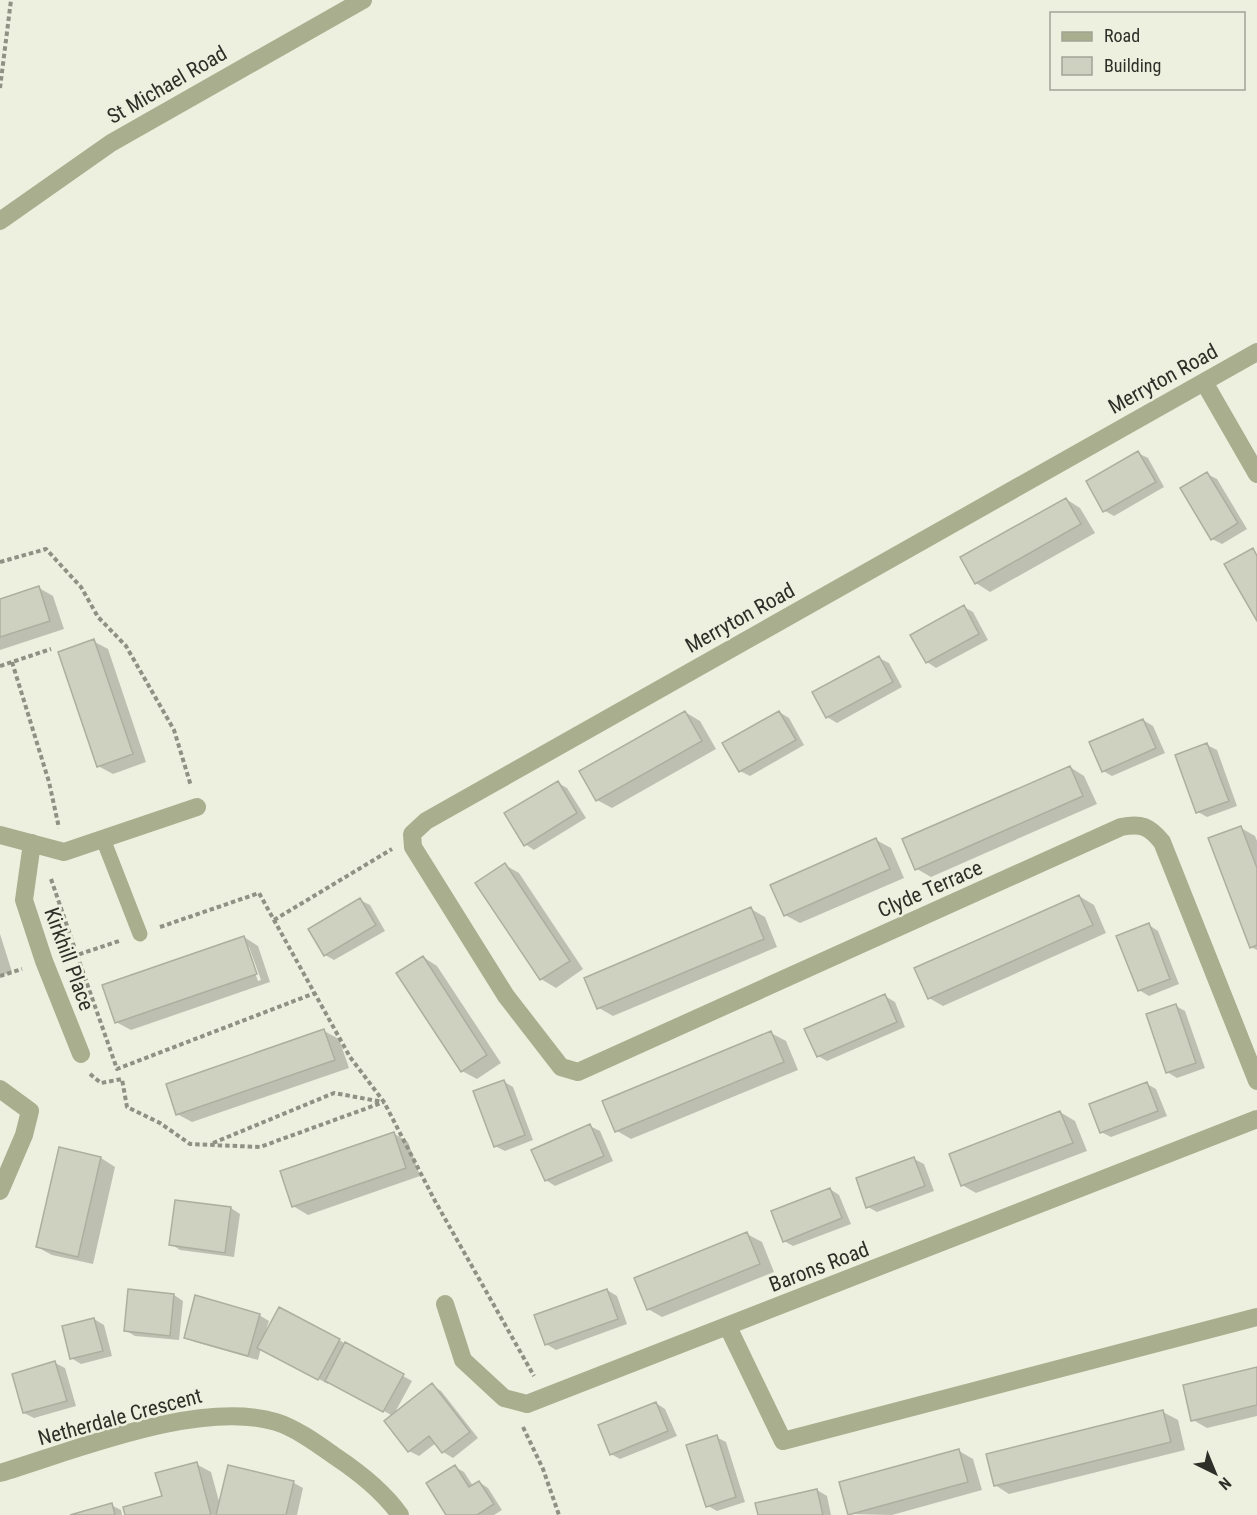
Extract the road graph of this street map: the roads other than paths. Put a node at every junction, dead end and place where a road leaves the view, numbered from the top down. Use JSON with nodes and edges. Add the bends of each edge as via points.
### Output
{"nodes":[{"id":1,"x":363,"y":0,"type":"edge"},
{"id":2,"x":0,"y":220,"type":"edge"},
{"id":3,"x":1257,"y":352,"type":"edge"},
{"id":4,"x":1204,"y":382,"type":"junction"},
{"id":5,"x":1257,"y":474,"type":"edge"},
{"id":6,"x":197,"y":807,"type":"road end"},
{"id":7,"x":0,"y":835,"type":"edge"},
{"id":8,"x":103,"y":839,"type":"junction"},
{"id":9,"x":32,"y":843,"type":"junction"},
{"id":10,"x":140,"y":934,"type":"road end"},
{"id":11,"x":506,"y":996,"type":"joint"},
{"id":12,"x":81,"y":1054,"type":"road end"},
{"id":13,"x":1257,"y":1081,"type":"edge"},
{"id":14,"x":0,"y":1089,"type":"edge"},
{"id":15,"x":1257,"y":1119,"type":"edge"},
{"id":16,"x":0,"y":1191,"type":"edge"},
{"id":17,"x":445,"y":1304,"type":"dead end"},
{"id":18,"x":1257,"y":1317,"type":"edge"},
{"id":19,"x":728,"y":1327,"type":"junction"},
{"id":20,"x":0,"y":1473,"type":"edge"},
{"id":21,"x":400,"y":1515,"type":"edge"}],
"edges":[{"from":1,"to":2,"type":"street","name":"St Michael Road","via":[[111,143]]},
{"from":3,"to":4,"type":"street","name":"Merryton Road"},
{"from":4,"to":5,"type":"street"},
{"from":4,"to":11,"type":"street","name":"Merryton Road","via":[[426,821],[412,834],[413,847]]},
{"from":6,"to":8,"type":"street"},
{"from":7,"to":9,"type":"street"},
{"from":8,"to":9,"type":"street","via":[[59,850]]},
{"from":8,"to":10,"type":"lane"},
{"from":9,"to":12,"type":"street","name":"Kirkhill Place","via":[[24,900]]},
{"from":11,"to":13,"type":"street","name":"Clyde Terrace","via":[[561,1067],[578,1072],[1121,827],[1139,824],[1151,829],[1162,842]]},
{"from":14,"to":16,"type":"street","via":[[30,1111]]},
{"from":15,"to":19,"type":"street","name":"Barons Road"},
{"from":17,"to":19,"type":"street","name":"Barons Road","via":[[463,1360],[504,1398],[527,1404]]},
{"from":18,"to":19,"type":"street","via":[[783,1441]]},
{"from":20,"to":21,"type":"street","name":"Netherdale Crescent","via":[[161,1425],[216,1415],[277,1422],[363,1475]]}]}
